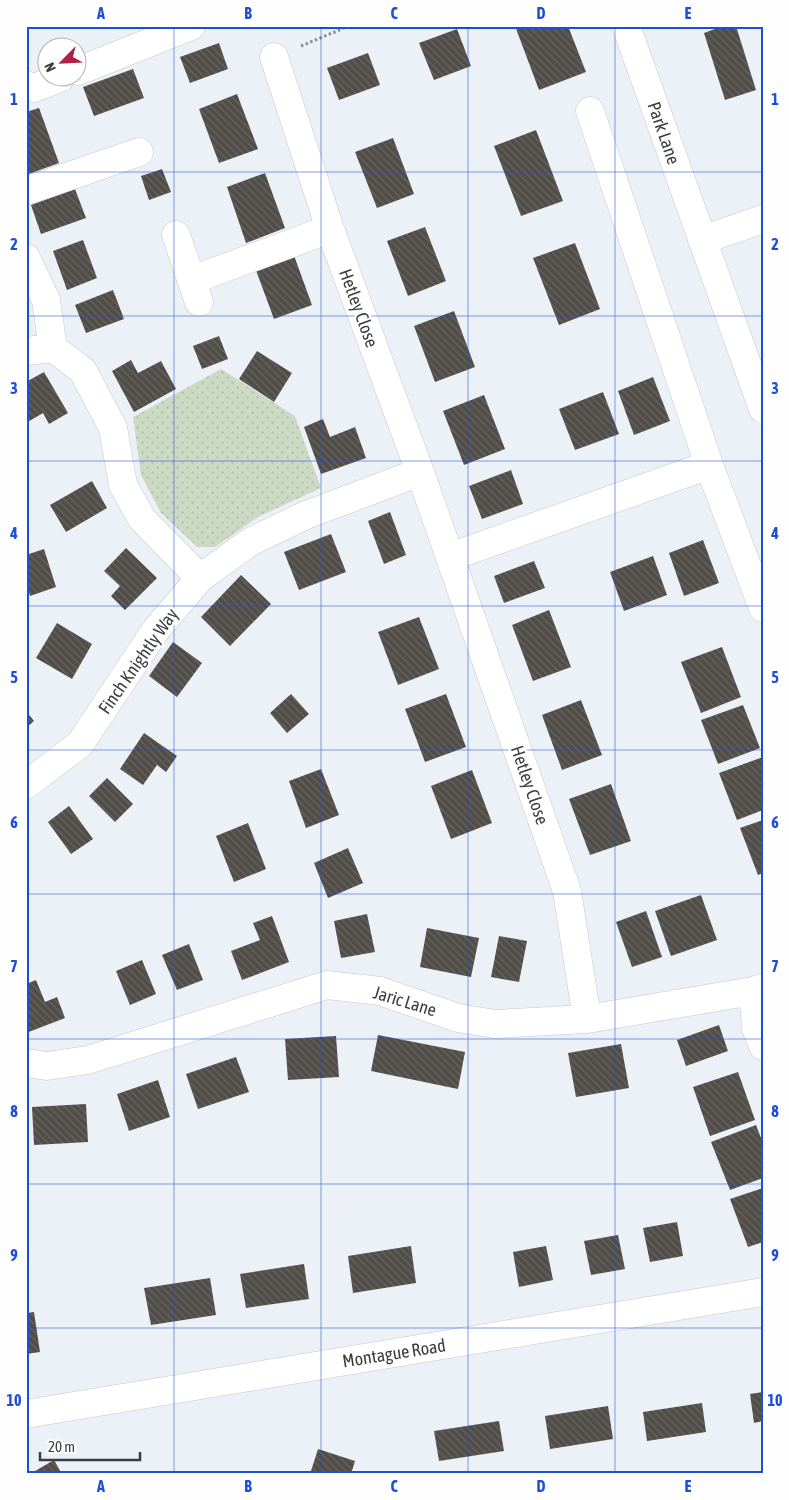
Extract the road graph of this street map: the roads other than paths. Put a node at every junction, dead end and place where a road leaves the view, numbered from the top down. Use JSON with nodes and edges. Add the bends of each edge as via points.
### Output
{"nodes":[{"id":1,"x":191,"y":26,"type":"edge"},
{"id":2,"x":626,"y":26,"type":"edge"},
{"id":3,"x":274,"y":57,"type":"dead end"},
{"id":4,"x":88,"y":67,"type":"edge"},
{"id":5,"x":26,"y":85,"type":"edge"},
{"id":6,"x":38,"y":86,"type":"edge"},
{"id":7,"x":590,"y":111,"type":"dead end"},
{"id":8,"x":139,"y":152,"type":"dead end"},
{"id":9,"x":26,"y":191,"type":"edge"},
{"id":10,"x":763,"y":219,"type":"edge"},
{"id":11,"x":330,"y":229,"type":"junction"},
{"id":12,"x":176,"y":235,"type":"dead end"},
{"id":13,"x":702,"y":240,"type":"junction"},
{"id":14,"x":26,"y":258,"type":"edge"},
{"id":15,"x":39,"y":350,"type":"edge"},
{"id":16,"x":763,"y":409,"type":"edge"},
{"id":17,"x":709,"y":465,"type":"junction"},
{"id":18,"x":420,"y":472,"type":"junction"},
{"id":19,"x":450,"y":557,"type":"junction"},
{"id":20,"x":200,"y":578,"type":"junction"},
{"id":21,"x":763,"y":608,"type":"edge"},
{"id":22,"x":26,"y":785,"type":"edge"},
{"id":23,"x":758,"y":989,"type":"edge"},
{"id":24,"x":587,"y":1019,"type":"junction"},
{"id":25,"x":763,"y":1046,"type":"edge"},
{"id":26,"x":26,"y":1063,"type":"edge"},
{"id":27,"x":763,"y":1292,"type":"edge"},
{"id":28,"x":26,"y":1414,"type":"edge"}],
"edges":[{"from":1,"to":4,"type":"street"},
{"from":2,"to":13,"type":"street","name":"Park Lane"},
{"from":3,"to":11,"type":"street","name":"Hetley Close"},
{"from":5,"to":6,"type":"street"},
{"from":7,"to":17,"type":"street"},
{"from":8,"to":9,"type":"street"},
{"from":10,"to":13,"type":"street"},
{"from":11,"to":12,"type":"street","via":[[195,291]]},
{"from":11,"to":18,"type":"street","name":"Hetley Close"},
{"from":13,"to":16,"type":"street","name":"Park Lane"},
{"from":14,"to":15,"type":"street","via":[[46,300]]},
{"from":15,"to":20,"type":"street","via":[[83,371],[113,428],[123,485],[142,519]]},
{"from":17,"to":19,"type":"street"},
{"from":17,"to":21,"type":"street"},
{"from":18,"to":19,"type":"street","name":"Hetley Close"},
{"from":18,"to":20,"type":"street","name":"Finch Knightly Way","via":[[306,515],[250,542]]},
{"from":19,"to":24,"type":"street","name":"Hetley Close","via":[[567,891]]},
{"from":20,"to":22,"type":"street","name":"Finch Knightly Way","via":[[155,631],[80,744]]},
{"from":23,"to":24,"type":"street","name":"Jaric Lane"},
{"from":23,"to":25,"type":"street","via":[[756,1028]]},
{"from":24,"to":26,"type":"street","name":"Jaric Lane","via":[[495,1024],[458,1018],[380,991],[326,985],[88,1060],[46,1066]]},
{"from":27,"to":28,"type":"street","name":"Montague Road"}]}
